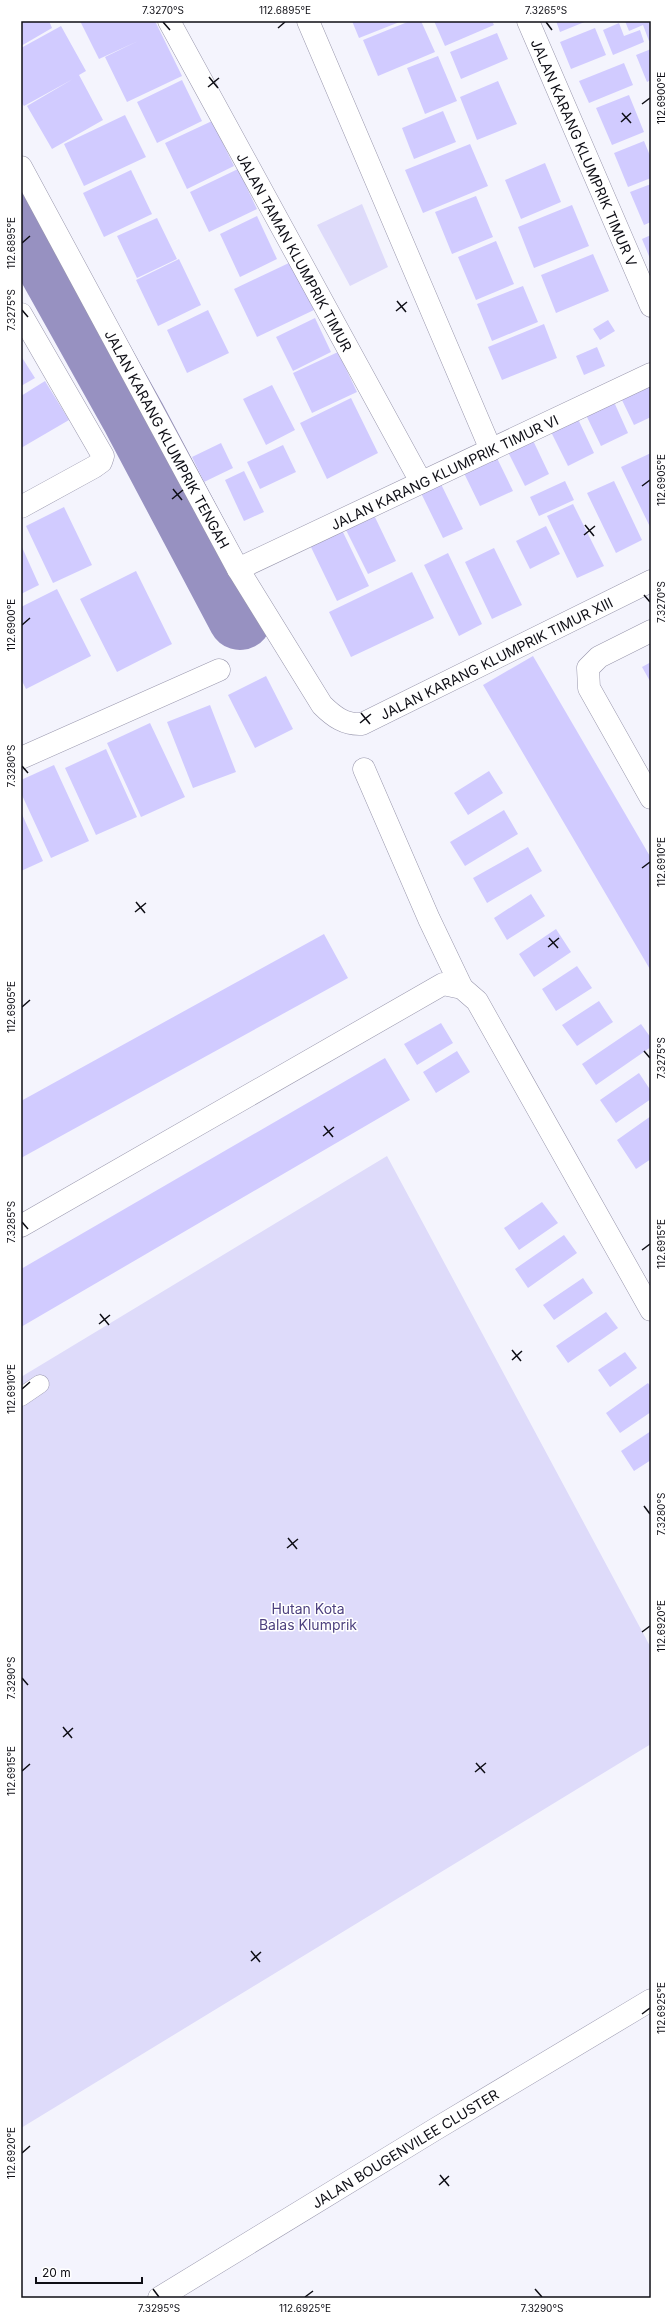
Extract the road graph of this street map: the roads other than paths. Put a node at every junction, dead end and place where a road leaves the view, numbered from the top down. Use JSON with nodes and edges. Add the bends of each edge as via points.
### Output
{"nodes":[{"id":1,"x":169,"y":21,"type":"edge"},
{"id":2,"x":308,"y":21,"type":"edge"},
{"id":3,"x":528,"y":21,"type":"edge"},
{"id":4,"x":21,"y":167,"type":"edge"},
{"id":5,"x":651,"y":306,"type":"edge"},
{"id":6,"x":21,"y":314,"type":"edge"},
{"id":7,"x":651,"y":374,"type":"edge"},
{"id":8,"x":491,"y":450,"type":"junction"},
{"id":9,"x":421,"y":482,"type":"junction"},
{"id":10,"x":21,"y":507,"type":"edge"},
{"id":11,"x":238,"y":569,"type":"junction"},
{"id":12,"x":651,"y":581,"type":"edge"},
{"id":13,"x":651,"y":631,"type":"edge"},
{"id":14,"x":219,"y":670,"type":"dead end"},
{"id":15,"x":322,"y":706,"type":"joint"},
{"id":16,"x":21,"y":758,"type":"edge"},
{"id":17,"x":364,"y":769,"type":"dead end"},
{"id":18,"x":651,"y":798,"type":"edge"},
{"id":19,"x":462,"y":988,"type":"junction"},
{"id":20,"x":21,"y":1226,"type":"edge"},
{"id":21,"x":651,"y":1310,"type":"edge"},
{"id":22,"x":40,"y":1384,"type":"dead end"},
{"id":23,"x":21,"y":1397,"type":"edge"},
{"id":24,"x":651,"y":2000,"type":"edge"},
{"id":25,"x":159,"y":2298,"type":"edge"}],
"edges":[{"from":1,"to":9,"type":"street","name":"JALAN TAMAN KLUMPRIK TIMUR"},
{"from":2,"to":8,"type":"street"},
{"from":3,"to":5,"type":"street","name":"JALAN KARANG KLUMPRIK TIMUR V"},
{"from":4,"to":11,"type":"street","name":"JALAN KARANG KLUMPRIK TENGAH"},
{"from":6,"to":10,"type":"street","via":[[103,456],[94,468]]},
{"from":7,"to":8,"type":"street","name":"JALAN KARANG KLUMPRIK TIMUR VI"},
{"from":8,"to":9,"type":"street","name":"JALAN KARANG KLUMPRIK TIMUR VI"},
{"from":9,"to":11,"type":"street","name":"JALAN KARANG KLUMPRIK TIMUR VI"},
{"from":11,"to":15,"type":"street","name":"JALAN KARANG KLUMPRIK TENGAH"},
{"from":12,"to":15,"type":"street","name":"JALAN KARANG KLUMPRIK TIMUR XIII","via":[[362,724],[350,725],[334,717]]},
{"from":13,"to":18,"type":"street","via":[[599,657],[588,668],[589,688]]},
{"from":14,"to":16,"type":"street"},
{"from":17,"to":19,"type":"street"},
{"from":19,"to":20,"type":"street","via":[[443,984]]},
{"from":19,"to":21,"type":"street","via":[[477,1001]]},
{"from":22,"to":23,"type":"lane"},
{"from":24,"to":25,"type":"street","name":"JALAN BOUGENVILEE CLUSTER"}]}
